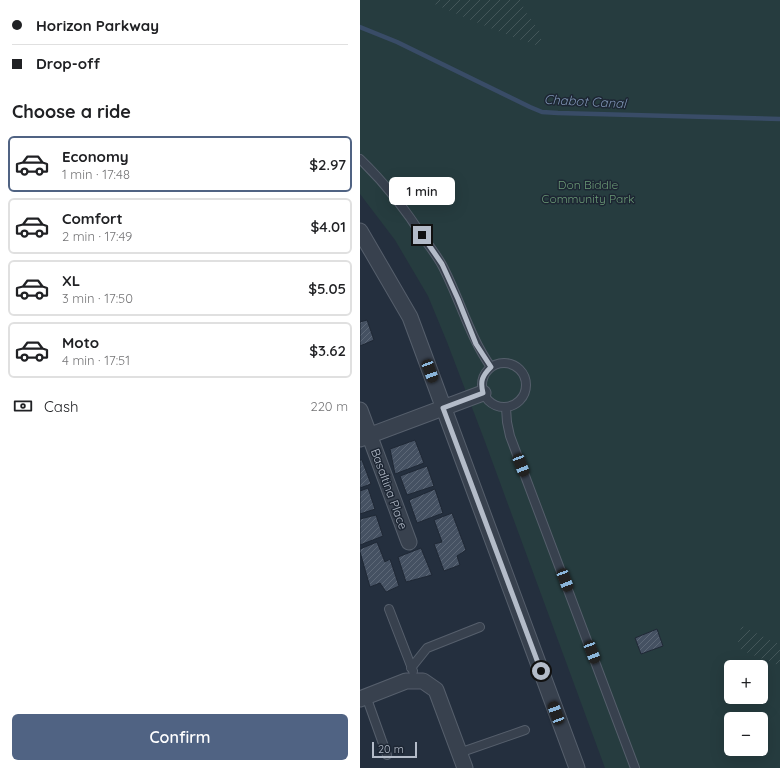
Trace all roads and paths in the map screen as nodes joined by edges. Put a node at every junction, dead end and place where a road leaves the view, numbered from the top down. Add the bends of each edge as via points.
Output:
1 (360, 159) edge
2 (360, 231) edge
3 (491, 367) junction
4 (483, 393) junction
5 (443, 408) junction
6 (506, 408) junction
7 (360, 410) edge
8 (365, 437) edge
9 (409, 542) dead end
10 (389, 609) dead end
11 (480, 627) dead end
12 (414, 675) junction
13 (363, 698) edge
14 (525, 730) dead end
15 (459, 753) junction
16 (388, 755) dead end
17 (465, 768) edge
18 (577, 768) edge
19 (635, 768) edge

1 - 3 lane via 398,200 442,264 476,344
2 - 5 street via 410,317
3 - 4 lane via 482,379
3 - 6 lane via 504,363 511,365 521,372 524,378 526,384 523,396 518,402
4 - 5 street
4 - 6 lane via 492,404
5 - 8 street
5 - 18 street
6 - 19 lane via 510,436
7 - 8 street, Basaltina Place
8 - 9 street, Basaltina Place
10 - 12 lane
11 - 12 lane via 427,648
12 - 13 street via 406,681
12 - 15 street via 436,690
13 - 16 lane
14 - 15 lane
15 - 17 street

